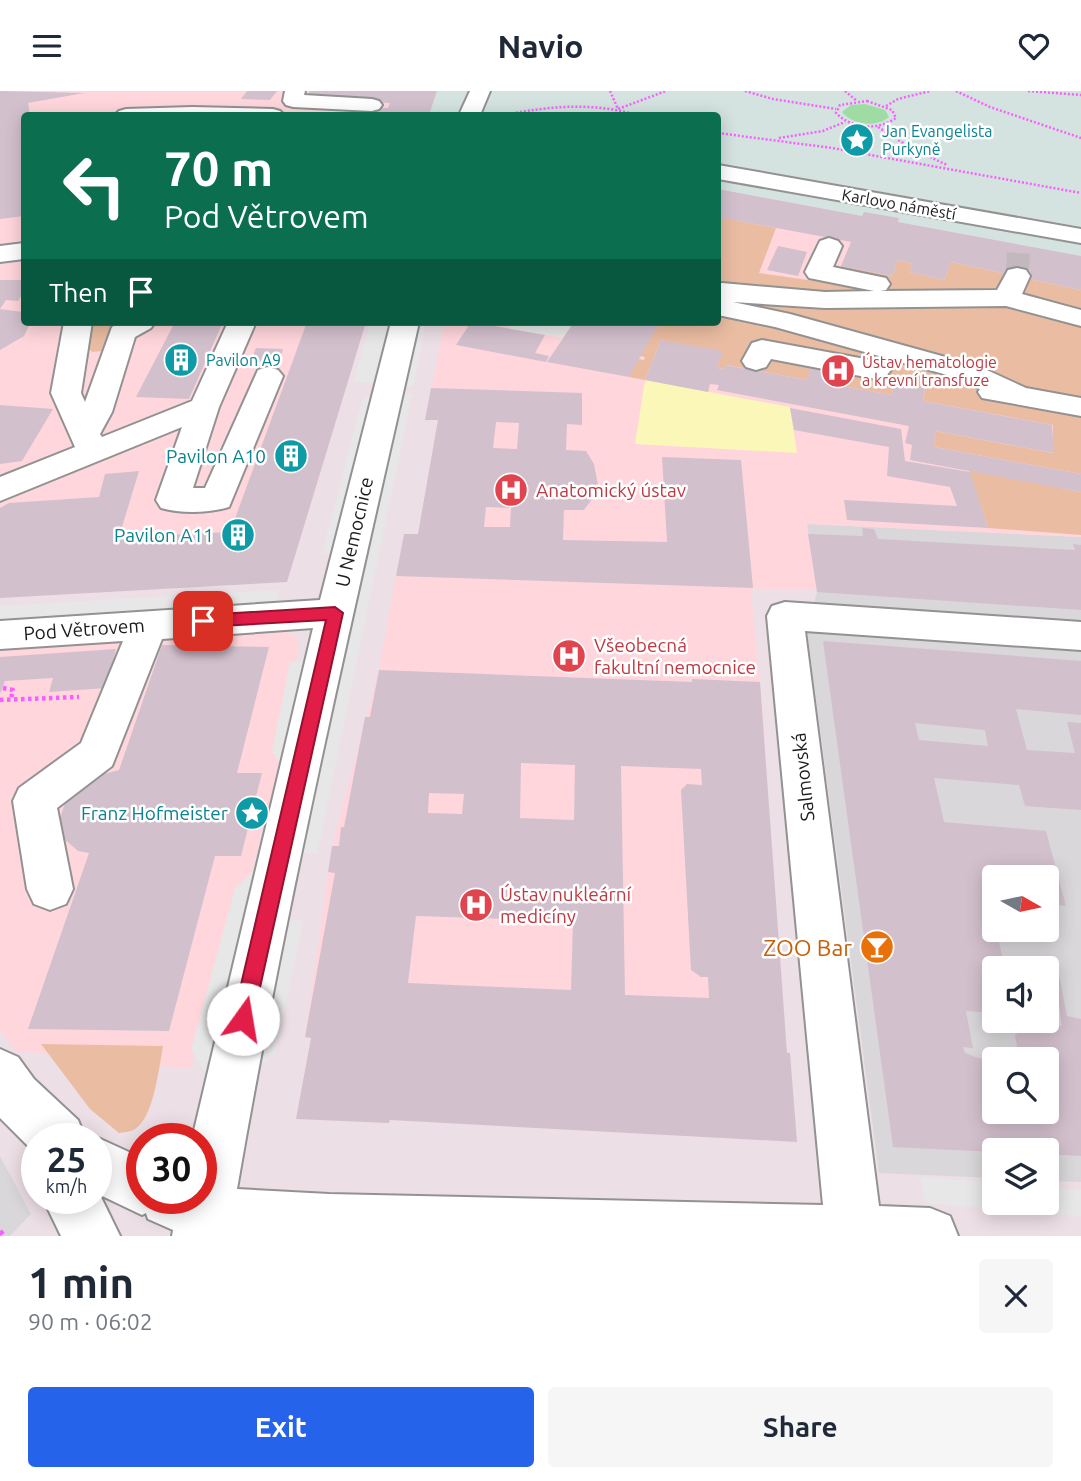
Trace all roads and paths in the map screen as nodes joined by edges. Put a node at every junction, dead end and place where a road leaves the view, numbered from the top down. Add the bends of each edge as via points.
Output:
1 (220, 91) edge
2 (295, 91) edge
3 (480, 91) edge
4 (610, 91) edge
5 (666, 91) edge
6 (745, 91) edge
7 (845, 91) edge
8 (930, 91) edge
9 (956, 91) edge
10 (1028, 91) edge
11 (1081, 95) edge
12 (856, 101) junction
13 (885, 106) junction
14 (355, 108) edge
15 (618, 109) junction
16 (836, 109) junction
17 (206, 112) edge
18 (471, 112) edge
19 (521, 112) edge
20 (628, 112) edge
21 (846, 122) junction
22 (877, 127) junction
23 (721, 133) edge
24 (1081, 138) edge
25 (772, 139) junction
26 (954, 168) junction
27 (721, 173) edge
28 (1081, 193) edge
29 (1081, 236) edge
30 (829, 246) dead end
31 (21, 251) edge
32 (0, 254) edge
33 (721, 296) edge
34 (915, 299) junction
35 (721, 307) edge
36 (1081, 318) edge
37 (134, 326) edge
38 (240, 326) edge
39 (404, 326) edge
40 (76, 334) edge
41 (756, 361) dead end
42 (268, 376) dead end
43 (1018, 396) junction
44 (204, 407) junction
45 (1081, 407) edge
46 (89, 442) junction
47 (0, 490) edge
48 (335, 613) junction
49 (149, 624) junction
50 (0, 635) edge
51 (1081, 636) edge
52 (2, 688) dead end
53 (122, 694) junction
54 (11, 699) junction
55 (0, 700) edge
56 (50, 889) dead end
57 (18, 1104) edge
58 (40, 1123) edge
59 (80, 1214) edge
60 (190, 1216) edge
61 (0, 1231) edge
62 (844, 1234) edge
63 (4, 1236) edge
64 (92, 1236) edge
65 (930, 1236) edge

1 - 17 street
2 - 14 street via 293,101
3 - 18 street
4 - 15 path
5 - 15 path
6 - 16 path
7 - 12 path
8 - 13 path
9 - 24 path
10 - 11 path
12 - 13 path
12 - 16 path
13 - 22 path via 896,118
15 - 19 path via 562,105
15 - 20 path
16 - 21 path
21 - 22 path
21 - 25 path via 823,131
22 - 26 path
23 - 25 path
25 - 26 path
26 - 28 path
27 - 29 street, Karlovo náměstí via 1021,235
30 - 34 street via 818,272 876,284
31 - 32 street
33 - 34 street via 722,291 825,300
34 - 36 street via 1012,287
35 - 43 street via 968,372
37 - 46 street via 122,333
38 - 44 street
39 - 48 street, U Nemocnice
40 - 46 street via 66,393
41 - 43 street via 762,349
42 - 44 street via 217,499 173,500
43 - 45 street
44 - 46 street
46 - 47 street
48 - 49 street, Pod Větrovem
48 - 60 street, U Nemocnice via 224,1104
49 - 50 street, Pod Větrovem
49 - 53 street
51 - 62 street, Salmovská via 785,616
52 - 54 path via 13,690
53 - 54 path
53 - 56 street via 97,754 34,801
54 - 55 path
57 - 58 street
59 - 64 street
60 - 62 street
61 - 63 path
62 - 65 street

